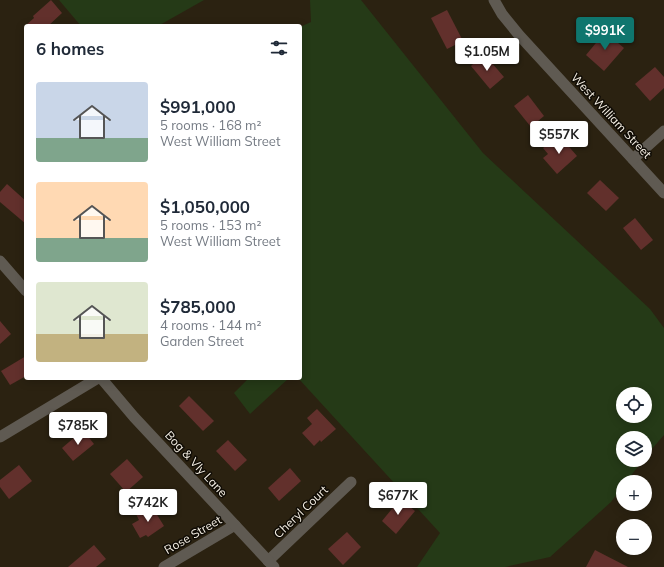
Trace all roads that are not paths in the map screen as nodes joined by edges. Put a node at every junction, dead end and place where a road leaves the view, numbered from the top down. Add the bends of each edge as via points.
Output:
1 (494, 0) edge
2 (664, 131) edge
3 (633, 159) junction
4 (664, 193) edge
5 (0, 261) edge
6 (24, 289) edge
7 (97, 380) edge
8 (102, 380) edge
9 (0, 437) edge
10 (351, 482) dead end
11 (235, 526) junction
12 (271, 564) edge
13 (164, 567) edge

1 - 3 street, West William Street via 519,35
2 - 3 street
3 - 4 street, West William Street
5 - 6 street
7 - 9 street
8 - 11 street, Bog & Vly Lane
10 - 12 street, Cheryl Court
11 - 12 street, Bog & Vly Lane
11 - 13 street, Rose Street

